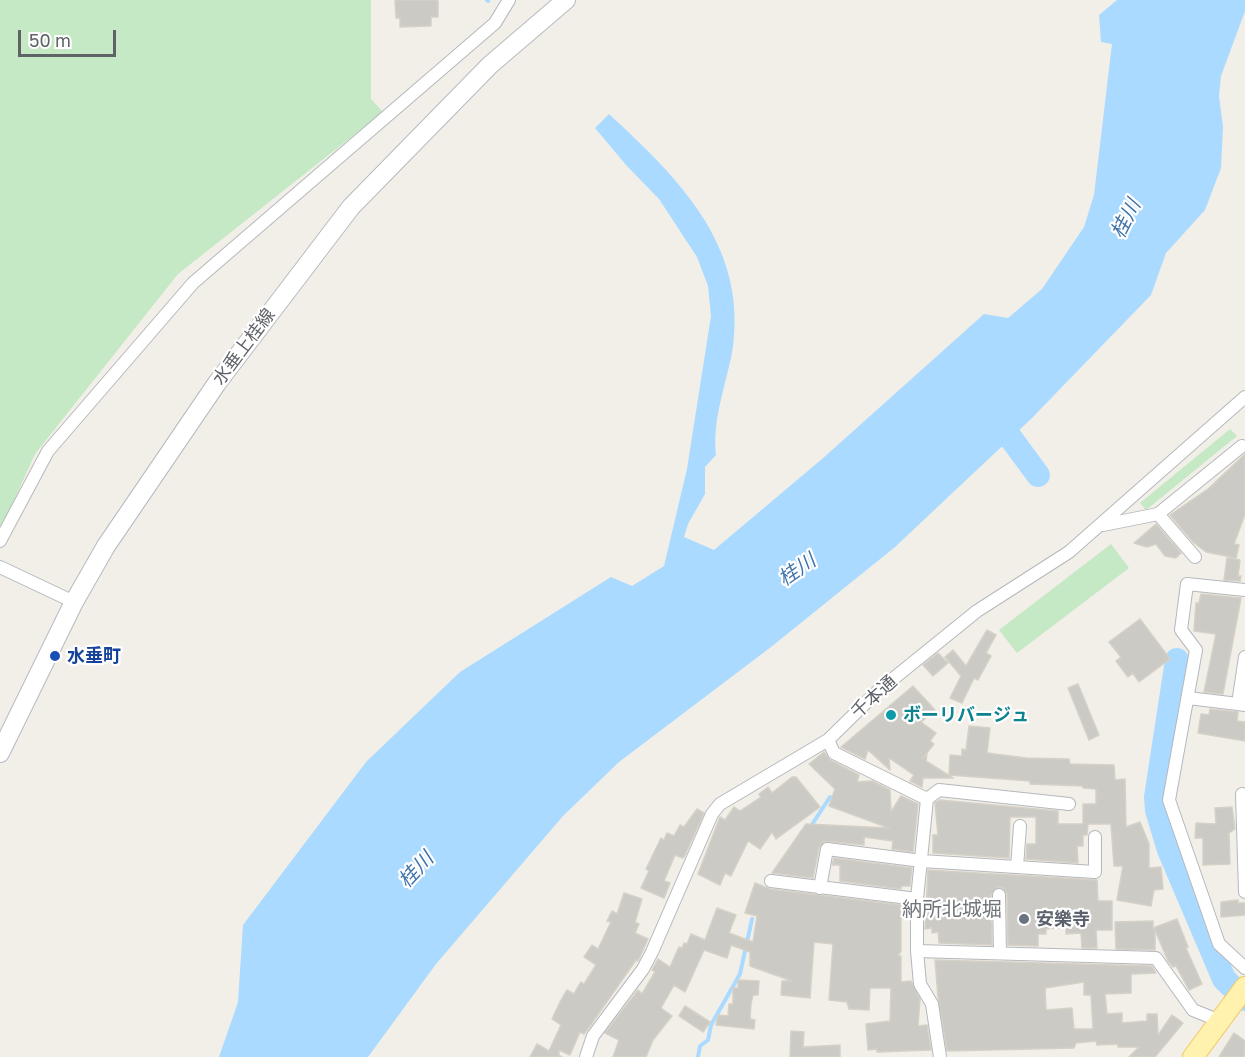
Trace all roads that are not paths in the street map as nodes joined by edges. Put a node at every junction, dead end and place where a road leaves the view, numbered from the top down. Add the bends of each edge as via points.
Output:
1 (508, 0) edge
2 (566, 0) edge
3 (1245, 397) edge
4 (1242, 446) dead end
5 (1158, 514) junction
6 (1101, 525) junction
7 (0, 541) edge
8 (1195, 557) dead end
9 (0, 567) edge
10 (1245, 590) edge
11 (74, 602) junction
12 (1245, 657) edge
13 (1188, 698) junction
14 (1241, 704) edge
15 (828, 740) junction
16 (0, 753) edge
17 (1245, 795) edge
18 (927, 799) junction
19 (1069, 804) dead end
20 (1020, 826) dead end
21 (1095, 837) dead end
22 (1244, 842) edge
23 (922, 861) junction
24 (1017, 867) junction
25 (771, 881) dead end
26 (820, 888) junction
27 (1245, 892) edge
28 (999, 895) dead end
29 (917, 899) junction
30 (917, 951) junction
31 (1000, 953) junction
32 (1245, 968) edge
33 (1245, 987) edge
34 (1225, 1015) junction
35 (586, 1057) edge
36 (940, 1057) edge
37 (1192, 1057) edge

1 - 7 street via 495,23 193,283 48,451
2 - 11 main road, 水垂上桂線 via 490,65 351,207 165,456
3 - 6 street, 千本通
4 - 5 street
5 - 6 street
5 - 8 street
6 - 15 street, 千本通 via 1069,552 977,611 878,692
9 - 11 street
10 - 13 street via 1187,584 1181,630 1196,650
11 - 16 main road, 水垂上桂線
12 - 14 street
13 - 14 street
13 - 32 street via 1169,800 1220,944
15 - 18 street via 834,753
15 - 35 street, 千本通 via 720,804 712,814 643,969 593,1036
17 - 22 street via 1242,794
18 - 19 street via 939,790
18 - 23 street
20 - 24 street
21 - 24 street via 1095,872
22 - 27 street
23 - 24 street
23 - 26 street via 827,849
23 - 29 street
25 - 26 street
26 - 29 street
28 - 31 street
29 - 30 street
30 - 31 street
30 - 36 street via 920,984 932,1004
31 - 34 street via 1156,958 1193,1010
33 - 34 main road
34 - 37 main road

